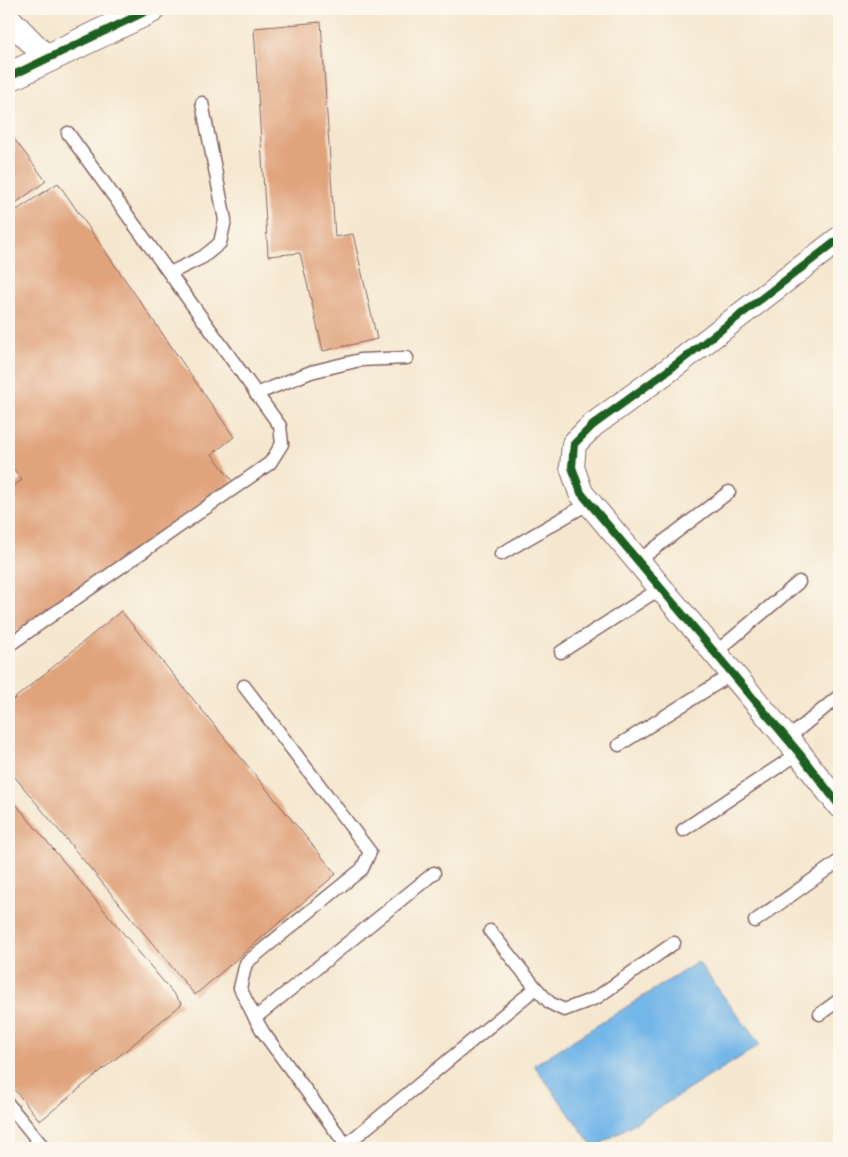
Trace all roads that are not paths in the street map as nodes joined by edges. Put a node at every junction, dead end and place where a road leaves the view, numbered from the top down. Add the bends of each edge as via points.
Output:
1 (151, 9) edge
2 (9, 19) edge
3 (47, 58) junction
4 (9, 77) edge
5 (202, 103) dead end
6 (68, 133) dead end
7 (839, 239) edge
8 (170, 273) junction
9 (407, 358) dead end
10 (256, 394) junction
11 (729, 492) dead end
12 (589, 503) junction
13 (501, 554) dead end
14 (638, 561) junction
15 (800, 582) dead end
16 (661, 588) junction
17 (9, 645) edge
18 (561, 652) dead end
19 (715, 653) junction
20 (732, 674) junction
21 (244, 686) dead end
22 (839, 696) edge
23 (619, 745) dead end
24 (793, 746) junction
25 (839, 805) edge
26 (683, 830) dead end
27 (839, 862) edge
28 (434, 873) dead end
29 (755, 921) dead end
30 (490, 931) dead end
31 (674, 943) dead end
32 (536, 988) junction
33 (839, 1000) edge
34 (820, 1014) dead end
35 (255, 1018) junction
36 (9, 1106) edge
37 (344, 1147) edge
38 (44, 1148) edge

1 - 3 street
2 - 3 street
3 - 4 street
5 - 8 lane via 225,220 220,243 203,257
6 - 8 lane
7 - 12 street via 593,425 574,444 572,468 581,493
8 - 10 lane
9 - 10 lane via 360,360 311,372
10 - 17 lane via 280,426 282,444 270,464
11 - 14 lane
12 - 13 lane
12 - 14 street
14 - 16 street
15 - 19 lane
16 - 18 lane
16 - 19 street
19 - 20 street
20 - 23 lane
20 - 24 street
21 - 35 lane via 370,852 362,869 246,963 240,988
22 - 24 lane
24 - 25 street
24 - 26 lane
27 - 29 lane
28 - 35 lane
30 - 32 lane
31 - 32 lane via 596,998 564,1010 550,1003
32 - 37 lane
33 - 34 lane
35 - 37 lane
36 - 38 lane

